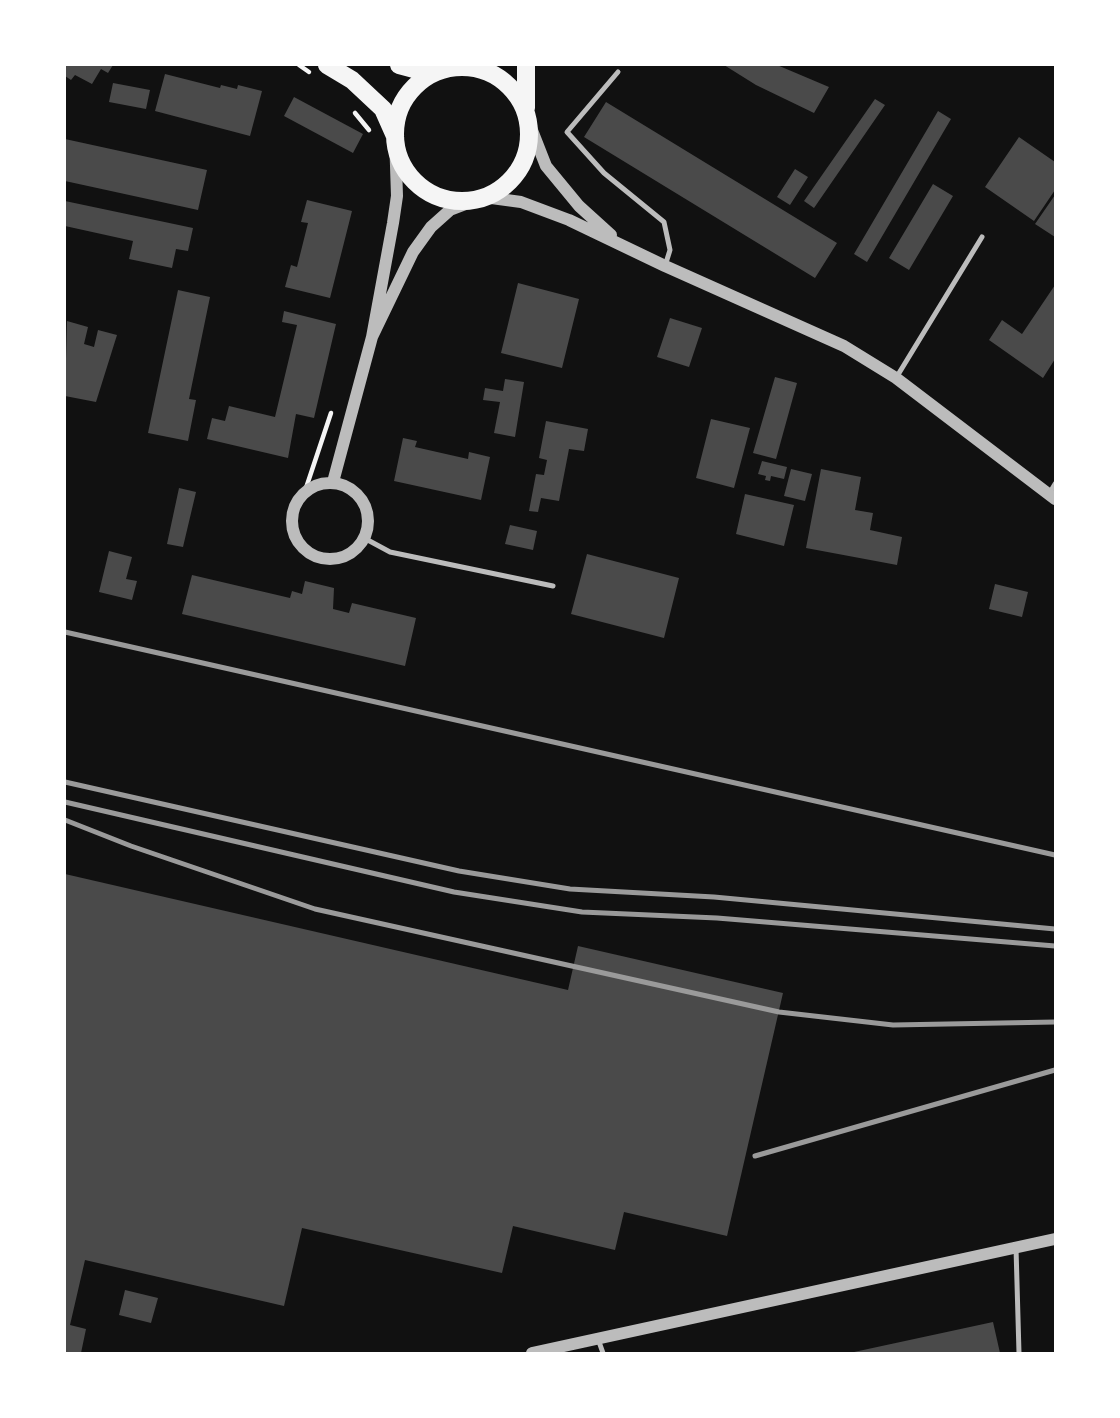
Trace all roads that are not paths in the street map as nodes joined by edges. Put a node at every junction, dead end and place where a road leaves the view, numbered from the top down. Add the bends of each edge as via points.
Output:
1 (399, 65) edge
2 (526, 65) edge
3 (449, 67) edge
4 (324, 72) edge
5 (618, 72) dead end
6 (526, 115) junction
7 (395, 136) junction
8 (484, 197) junction
9 (982, 237) dead end
10 (625, 247) junction
11 (665, 267) junction
12 (373, 337) junction
13 (896, 378) junction
14 (333, 482) junction
15 (1053, 492) edge
16 (364, 538) junction
17 (553, 586) dead end
18 (1055, 1239) edge
19 (1016, 1247) junction
20 (598, 1339) junction
21 (532, 1353) edge
22 (603, 1353) edge
23 (1019, 1353) edge

1 - 3 main road
2 - 6 main road
3 - 6 main road via 495,75 514,93
3 - 7 main road via 423,79 407,95
4 - 7 main road via 352,80 383,109
5 - 11 lane via 567,132 604,173 664,222 670,250
6 - 8 main road via 529,135 519,168
6 - 10 street via 546,166 579,206
7 - 8 main road via 406,172 426,191 461,201
7 - 12 street via 397,196
8 - 10 street via 521,202
8 - 12 street via 450,210 431,227 413,252
9 - 13 lane
10 - 11 street
11 - 13 street via 844,346
12 - 14 street
13 - 15 street
14 - 16 street via 354,490 363,500 368,514
14 - 16 street via 304,491 292,512 294,536 310,554 332,559 346,556
16 - 17 lane via 390,552
18 - 19 street
19 - 20 street
19 - 23 lane
20 - 21 street
20 - 22 lane

